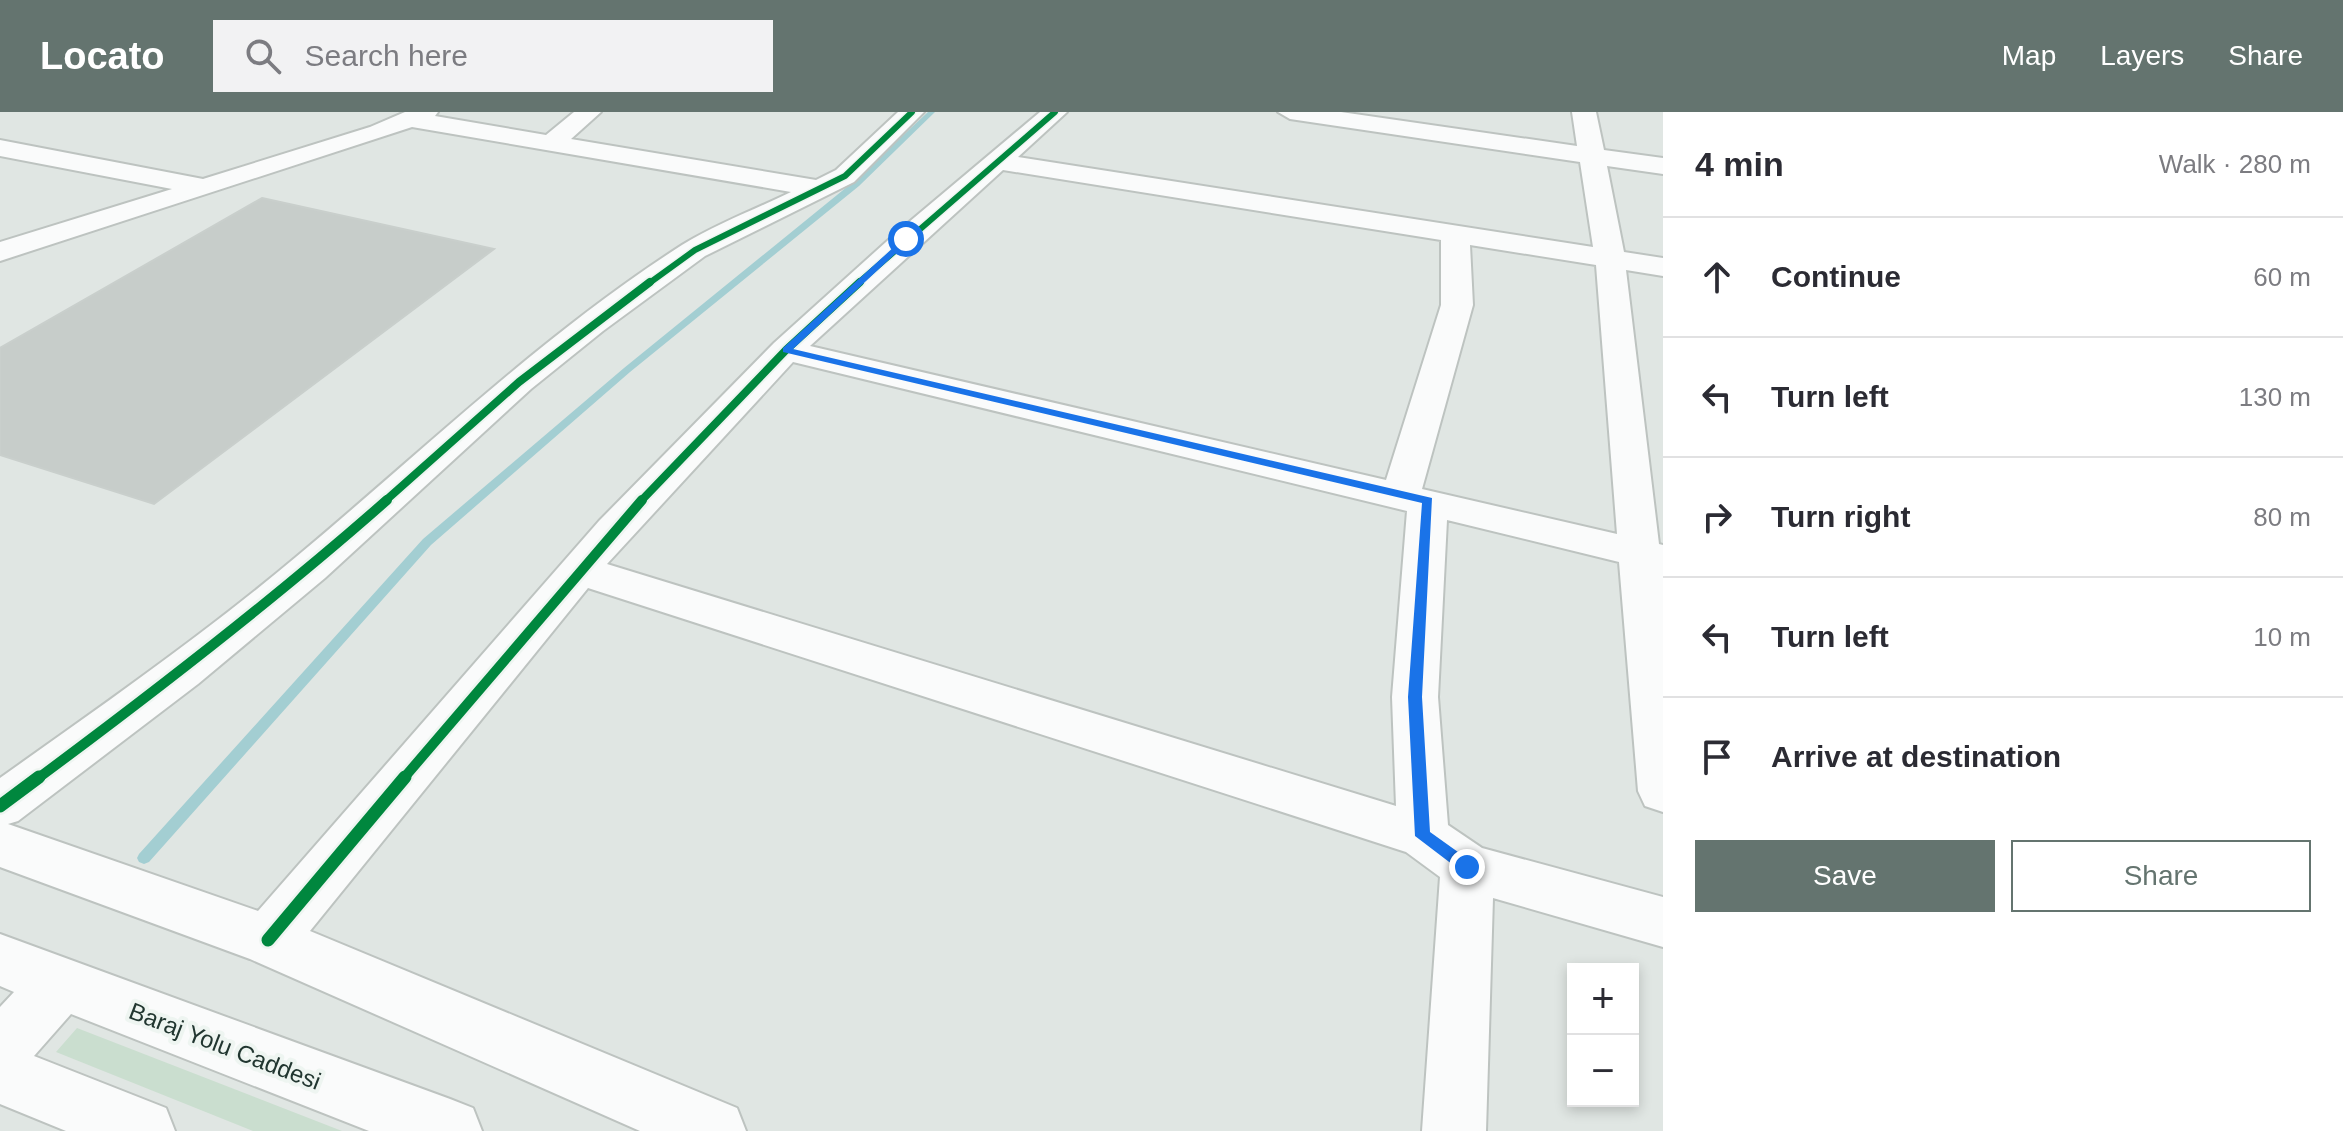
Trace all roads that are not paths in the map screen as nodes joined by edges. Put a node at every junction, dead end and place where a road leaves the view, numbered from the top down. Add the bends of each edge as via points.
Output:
1 (589, 112) edge
2 (1055, 112) edge
3 (1290, 112) edge
4 (1584, 112) edge
5 (905, 113) edge
6 (420, 116) edge
7 (552, 142) junction
8 (0, 148) edge
9 (1592, 156) junction
10 (997, 161) junction
11 (1663, 166) edge
12 (198, 186) junction
13 (822, 189) junction
14 (1455, 234) junction
15 (0, 252) edge
16 (1610, 259) junction
17 (1663, 267) edge
18 (786, 350) junction
19 (1414, 498) junction
20 (1652, 556) edge
21 (579, 570) junction
22 (1663, 791) edge
23 (0, 806) edge
24 (0, 844) edge
25 (1445, 851) junction
26 (1663, 922) edge
27 (268, 940) junction
28 (0, 960) edge
29 (61, 984) junction
30 (0, 1050) edge
31 (0, 1073) edge
32 (143, 1131) edge
33 (450, 1131) edge
34 (714, 1131) edge
35 (1454, 1131) edge

1 - 7 street
2 - 10 street
3 - 9 street
4 - 9 street
5 - 13 street via 858,167
6 - 7 street
6 - 12 street
7 - 13 street
8 - 12 street
9 - 11 street
9 - 16 street
10 - 14 street
10 - 18 street
12 - 15 street
13 - 23 street via 695,250 592,324 310,568 66,761
14 - 16 street
14 - 19 street via 1457,305
16 - 17 street
16 - 20 street
18 - 19 street
18 - 21 street
19 - 20 street
19 - 25 street via 1415,697
20 - 22 street
21 - 25 street
21 - 27 street
24 - 27 street
25 - 26 street
25 - 35 street
27 - 34 street
28 - 29 street, Baraj Yolu Caddesi
29 - 30 street
29 - 33 street, Baraj Yolu Caddesi
31 - 32 street

